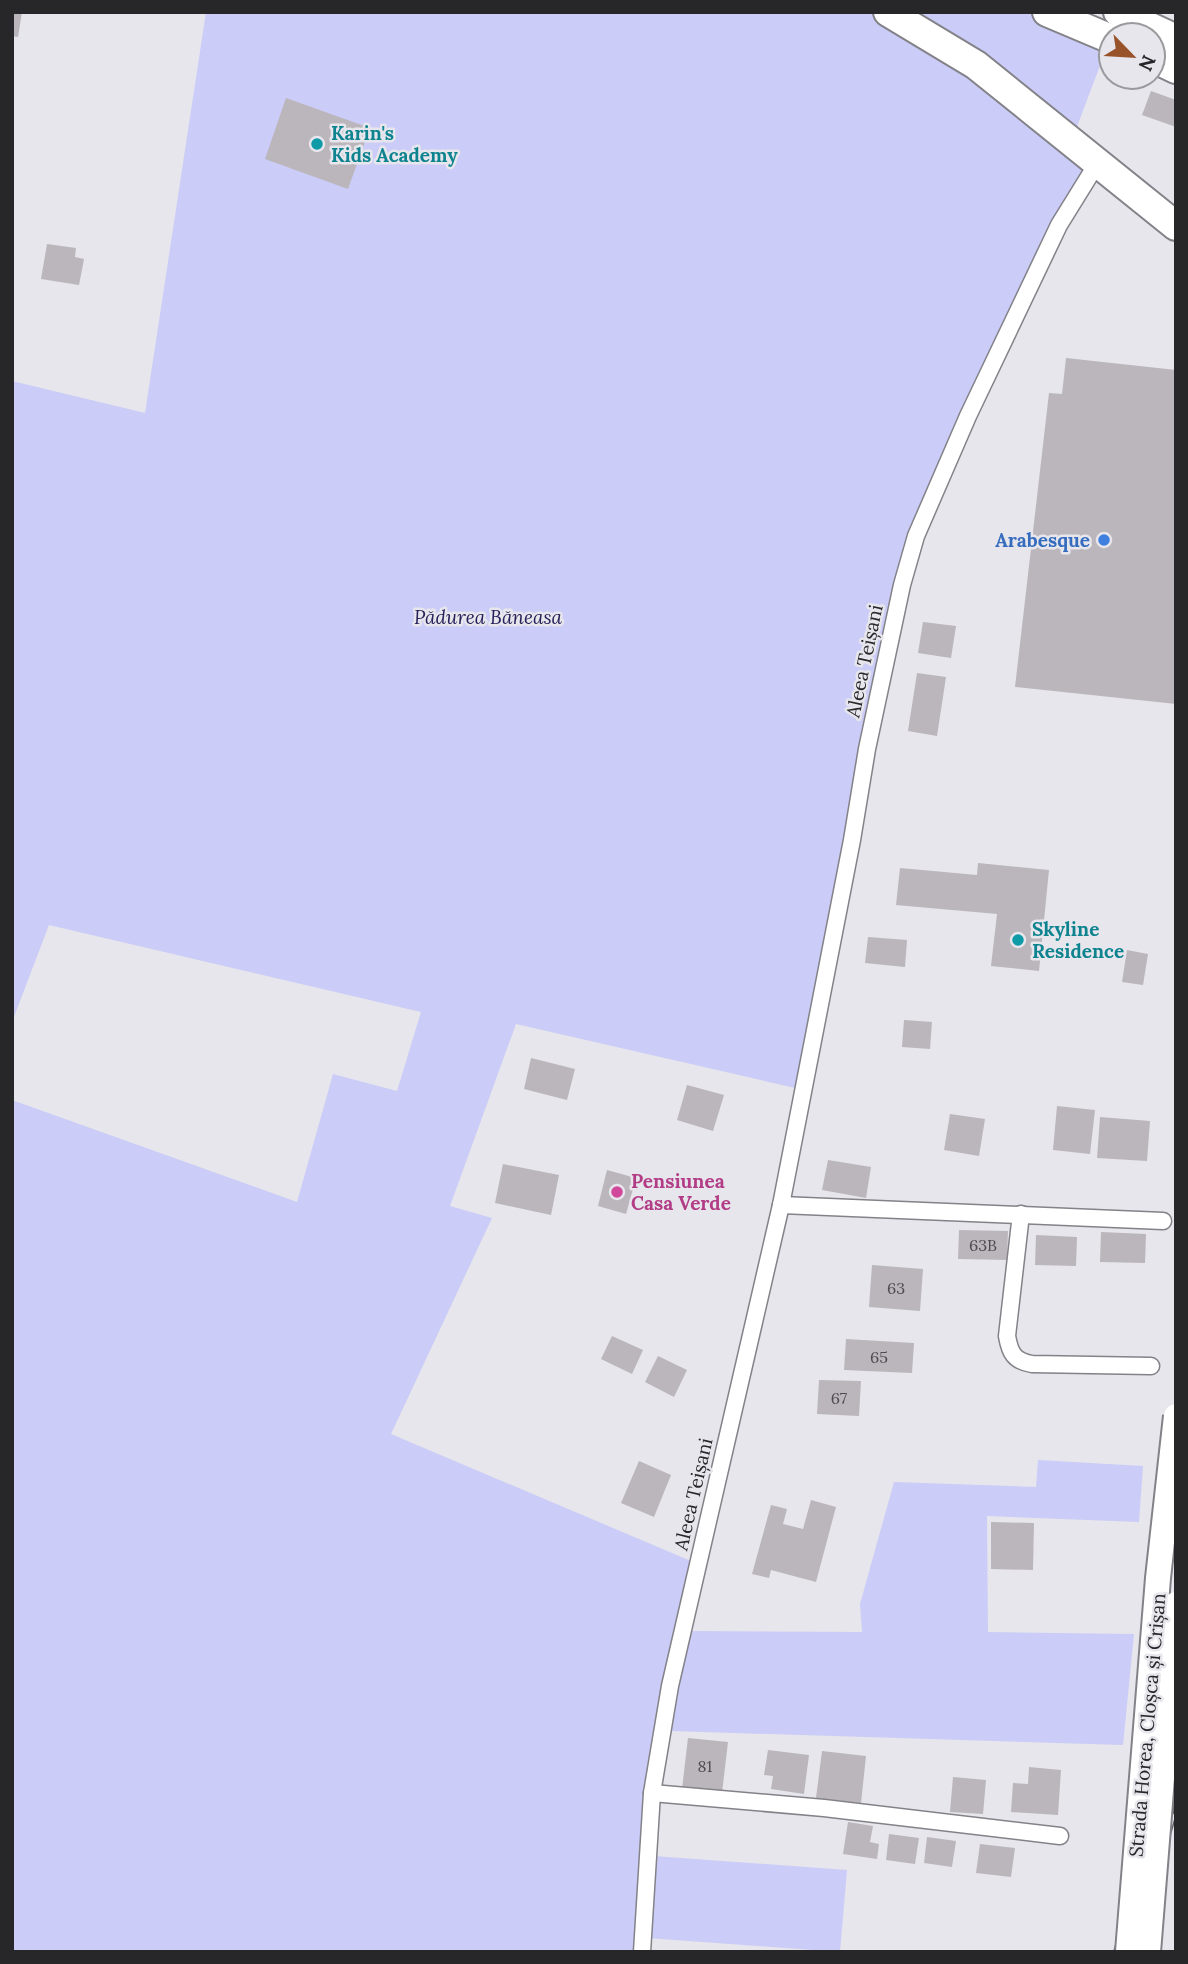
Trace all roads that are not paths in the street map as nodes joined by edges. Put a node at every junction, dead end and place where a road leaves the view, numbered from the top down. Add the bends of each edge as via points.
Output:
1 (888, 12) edge
2 (1047, 12) edge
3 (1118, 12) edge
4 (1097, 33) edge
5 (1176, 39) edge
6 (1098, 162) junction
7 (1134, 190) junction
8 (1176, 203) edge
9 (1176, 226) edge
10 (781, 1205) junction
11 (1021, 1214) junction
12 (1163, 1221) dead end
13 (1151, 1366) dead end
14 (1176, 1416) edge
15 (1176, 1604) edge
16 (652, 1793) junction
17 (1060, 1836) dead end
18 (642, 1952) edge
19 (1128, 1952) edge
20 (1148, 1952) edge

1 - 6 highway via 976,65
2 - 4 highway
3 - 5 highway
6 - 7 highway
6 - 10 street, Aleea Teișani via 1059,225 916,536 867,749
7 - 8 highway
7 - 9 highway
10 - 11 street
10 - 16 street, Aleea Teișani via 670,1686
11 - 12 street
11 - 13 street via 1007,1336 1010,1353 1032,1364
14 - 19 main road, Strada Horea, Cloșca și Crișan, bridge
15 - 20 main road, Strada Horea, Cloșca și Crișan, bridge
16 - 17 street
16 - 18 street, Aleea Teișani

